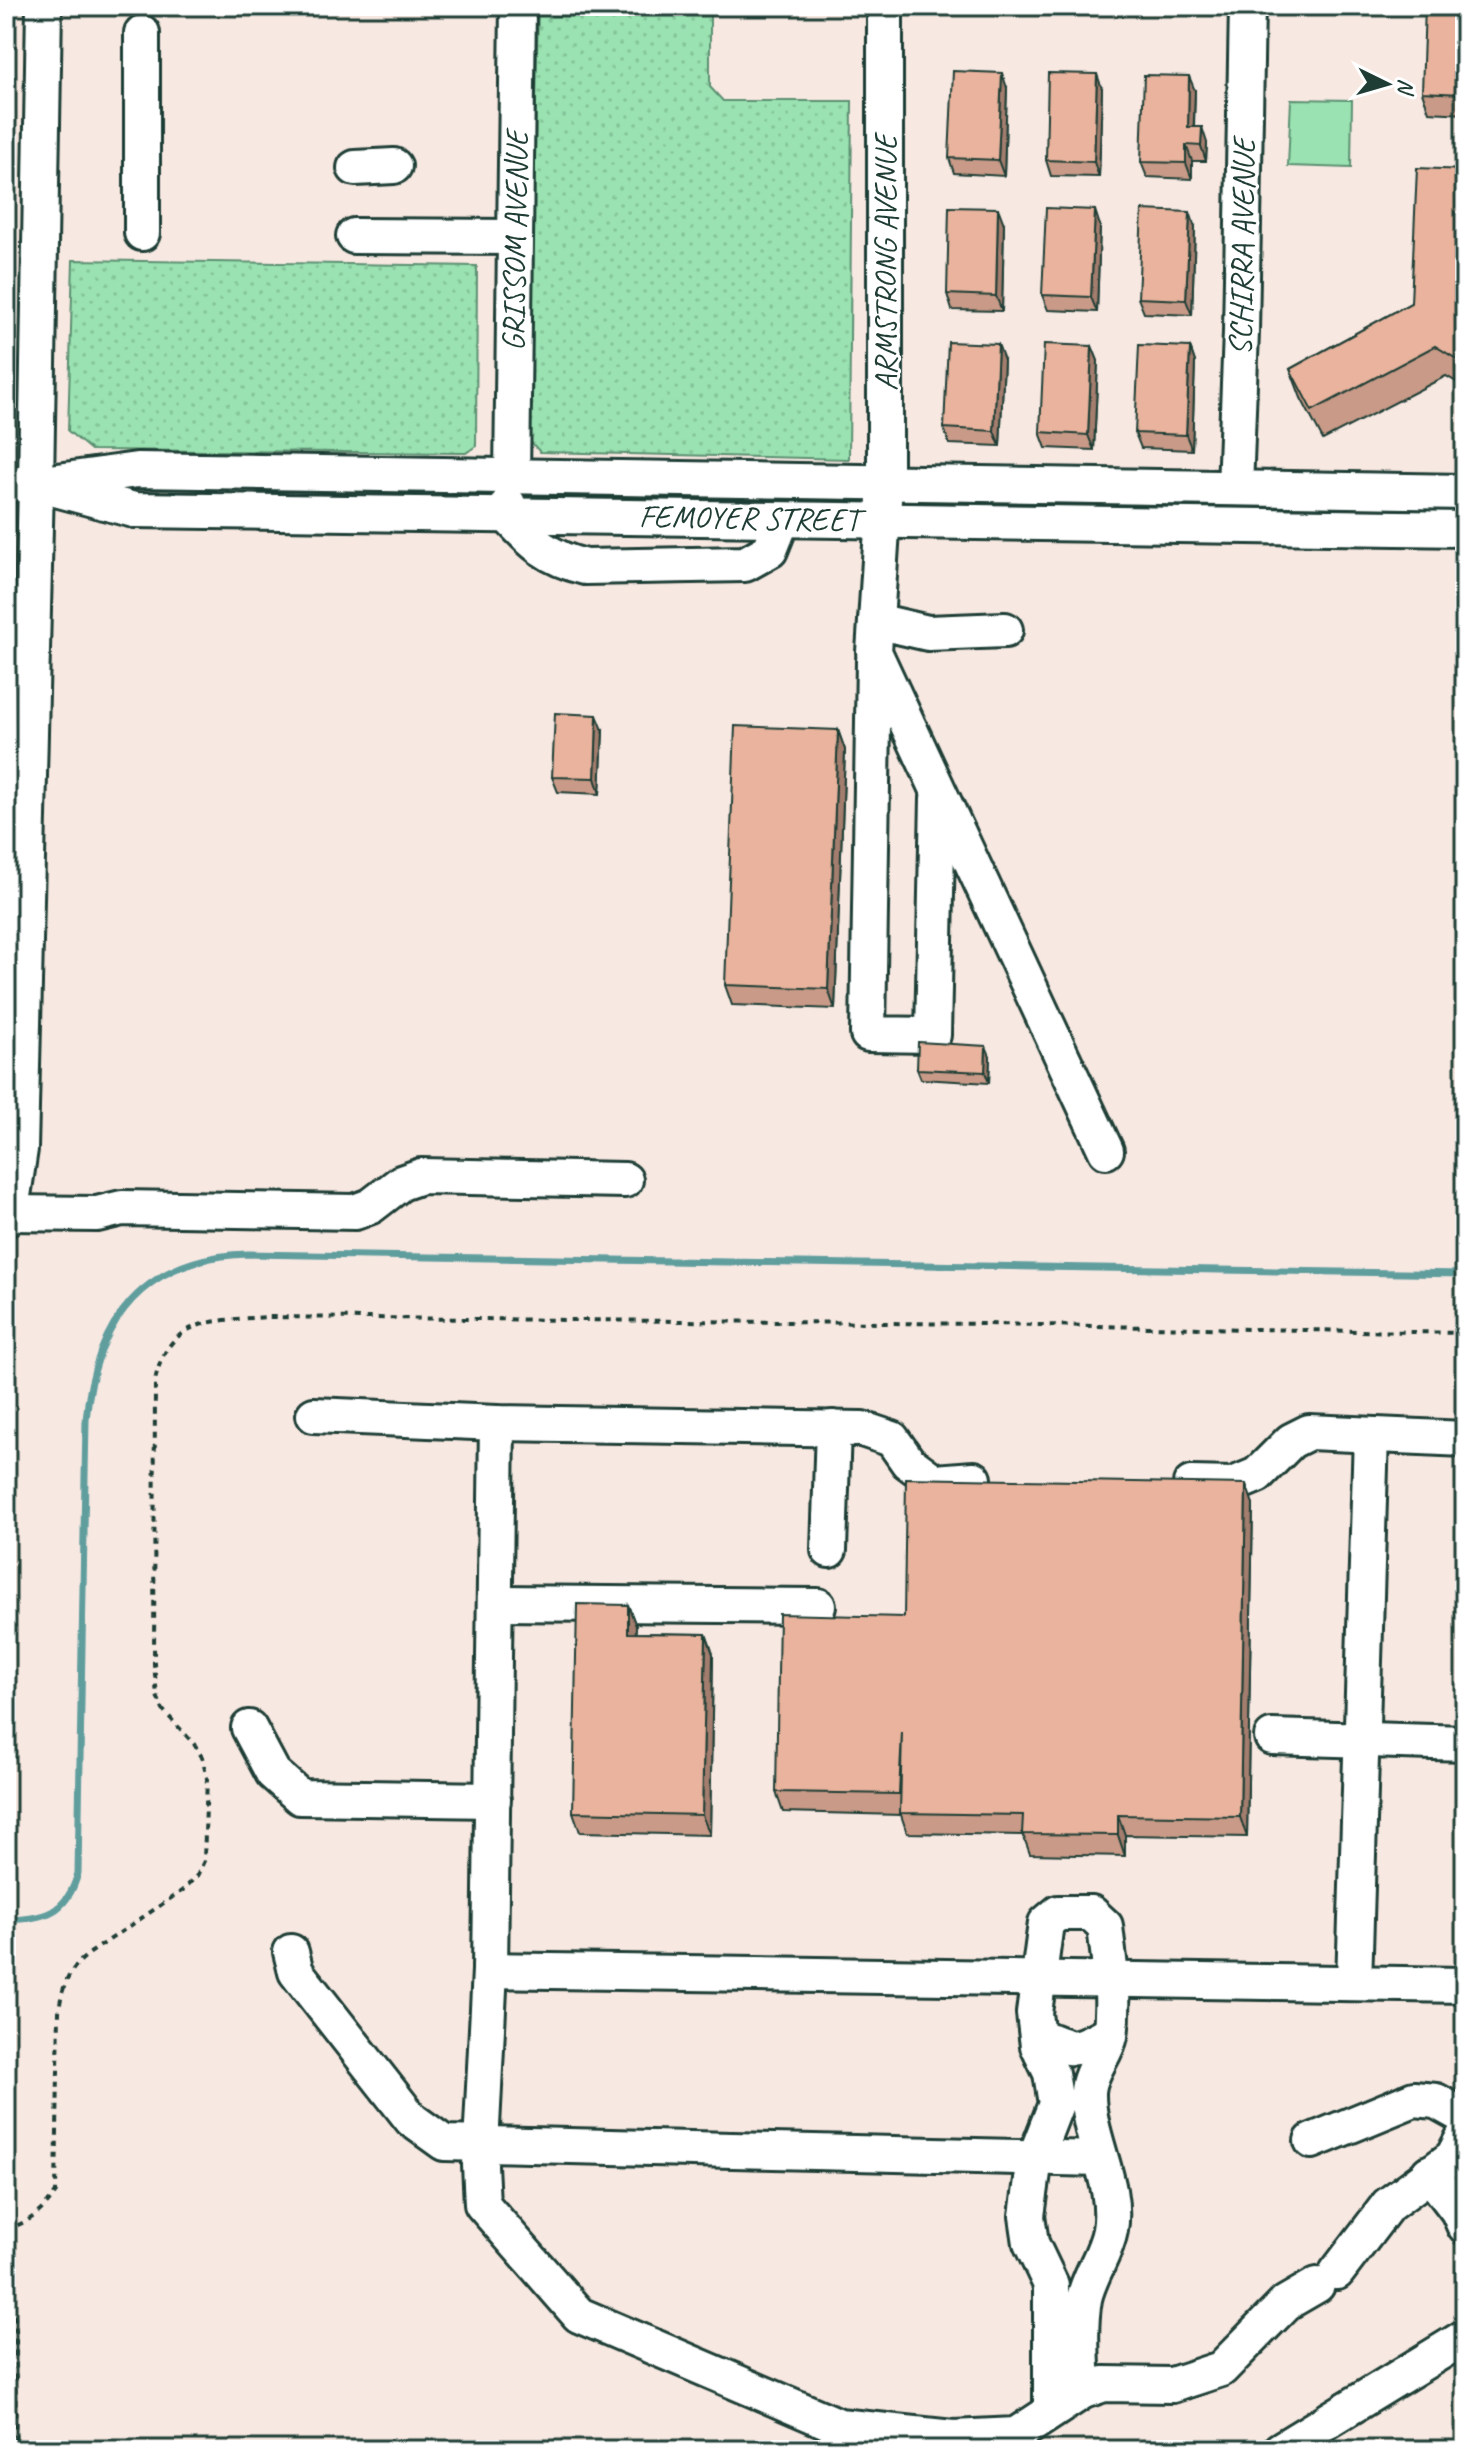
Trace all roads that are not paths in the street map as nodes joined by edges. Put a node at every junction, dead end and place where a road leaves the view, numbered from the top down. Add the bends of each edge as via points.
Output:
1 (44, 6) edge
2 (518, 6) edge
3 (885, 6) edge
4 (1247, 6) edge
5 (142, 33) dead end
6 (394, 166) dead end
7 (355, 168) dead end
8 (142, 233) dead end
9 (354, 236) dead end
10 (515, 237) junction
11 (512, 476) junction
12 (650, 478) junction
13 (21, 484) edge
14 (885, 484) junction
15 (1235, 488) junction
16 (1465, 492) edge
17 (507, 515) junction
18 (782, 520) junction
19 (883, 520) junction
20 (1465, 529) edge
21 (1005, 630) dead end
22 (875, 636) junction
23 (938, 789) junction
24 (1106, 1151) dead end
25 (625, 1180) dead end
26 (7, 1216) edge
27 (314, 1415) dead end
28 (497, 1423) junction
29 (833, 1428) junction
30 (1371, 1435) junction
31 (1465, 1439) edge
32 (1007, 1480) edge
33 (1157, 1484) edge
34 (829, 1550) dead end
35 (495, 1603) junction
36 (818, 1606) dead end
37 (249, 1728) dead end
38 (1272, 1737) dead end
39 (1360, 1739) junction
40 (1465, 1743) edge
41 (493, 1800) junction
42 (291, 1952) dead end
43 (490, 1970) junction
44 (1037, 1977) junction
45 (1112, 1979) junction
46 (1354, 1983) junction
47 (1465, 1985) edge
48 (1110, 2032) junction
49 (1037, 2035) junction
50 (1465, 2117) edge
51 (1465, 2134) edge
52 (1312, 2141) dead end
53 (481, 2144) junction
54 (1035, 2158) junction
55 (1100, 2159) junction
56 (1429, 2173) junction
57 (1465, 2227) edge
58 (1465, 2337) edge
59 (1083, 2391) junction
60 (1051, 2410) junction
61 (1280, 2450) edge

1 - 13 street
2 - 10 street, GRISSOM AVENUE
3 - 14 street, ARMSTRONG AVENUE
4 - 15 street, SCHIRRA AVENUE
5 - 8 street
6 - 7 street
9 - 10 street
10 - 11 street, GRISSOM AVENUE
11 - 12 street, FEMOYER STREET
11 - 13 street, FEMOYER STREET via 137,470
12 - 14 street, FEMOYER STREET
12 - 17 street via 589,497 516,496 508,503
13 - 17 street, FEMOYER STREET via 134,510
13 - 26 street via 20,1149
14 - 15 street, FEMOYER STREET
14 - 19 street, ARMSTRONG AVENUE
15 - 16 street, FEMOYER STREET
17 - 18 street, FEMOYER STREET
17 - 18 street via 533,544 585,567 745,564 770,550
18 - 19 street, FEMOYER STREET
19 - 20 street, FEMOYER STREET
19 - 22 street, ARMSTRONG AVENUE
21 - 22 street
22 - 23 street
22 - 23 street, ARMSTRONG AVENUE via 868,1034 933,1035
23 - 24 street
25 - 26 street via 421,1176 355,1212 122,1208 97,1214
27 - 28 street
28 - 29 street
28 - 35 street
29 - 32 street via 862,1429 892,1439 908,1462 935,1482
29 - 34 street
30 - 31 street
30 - 33 street via 1309,1432 1291,1441 1257,1475 1233,1485
30 - 39 street
35 - 36 street
35 - 41 street
37 - 41 street via 273,1773 300,1797
38 - 39 street
39 - 40 street
39 - 46 street
41 - 43 street
42 - 53 street via 296,1972 412,2120 444,2143
43 - 44 street
43 - 53 street
44 - 45 street
44 - 45 street via 1046,1923 1058,1913 1091,1913 1105,1926
44 - 49 street
45 - 46 street
45 - 48 street
46 - 47 street
48 - 49 street via 1081,2048
48 - 55 street via 1088,2089
49 - 54 street via 1056,2104
50 - 52 street via 1436,2101 1414,2099
51 - 56 street via 1453,2157
53 - 54 street
53 - 60 street via 482,2204 579,2315 839,2426 945,2438 1016,2435
54 - 55 street
54 - 60 street via 1027,2216 1031,2243 1051,2285
55 - 59 street via 1112,2205 1110,2234 1084,2299
56 - 57 street
56 - 59 street via 1388,2205 1327,2279 1286,2303 1221,2369 1172,2385 1104,2384
58 - 61 street
59 - 60 street

